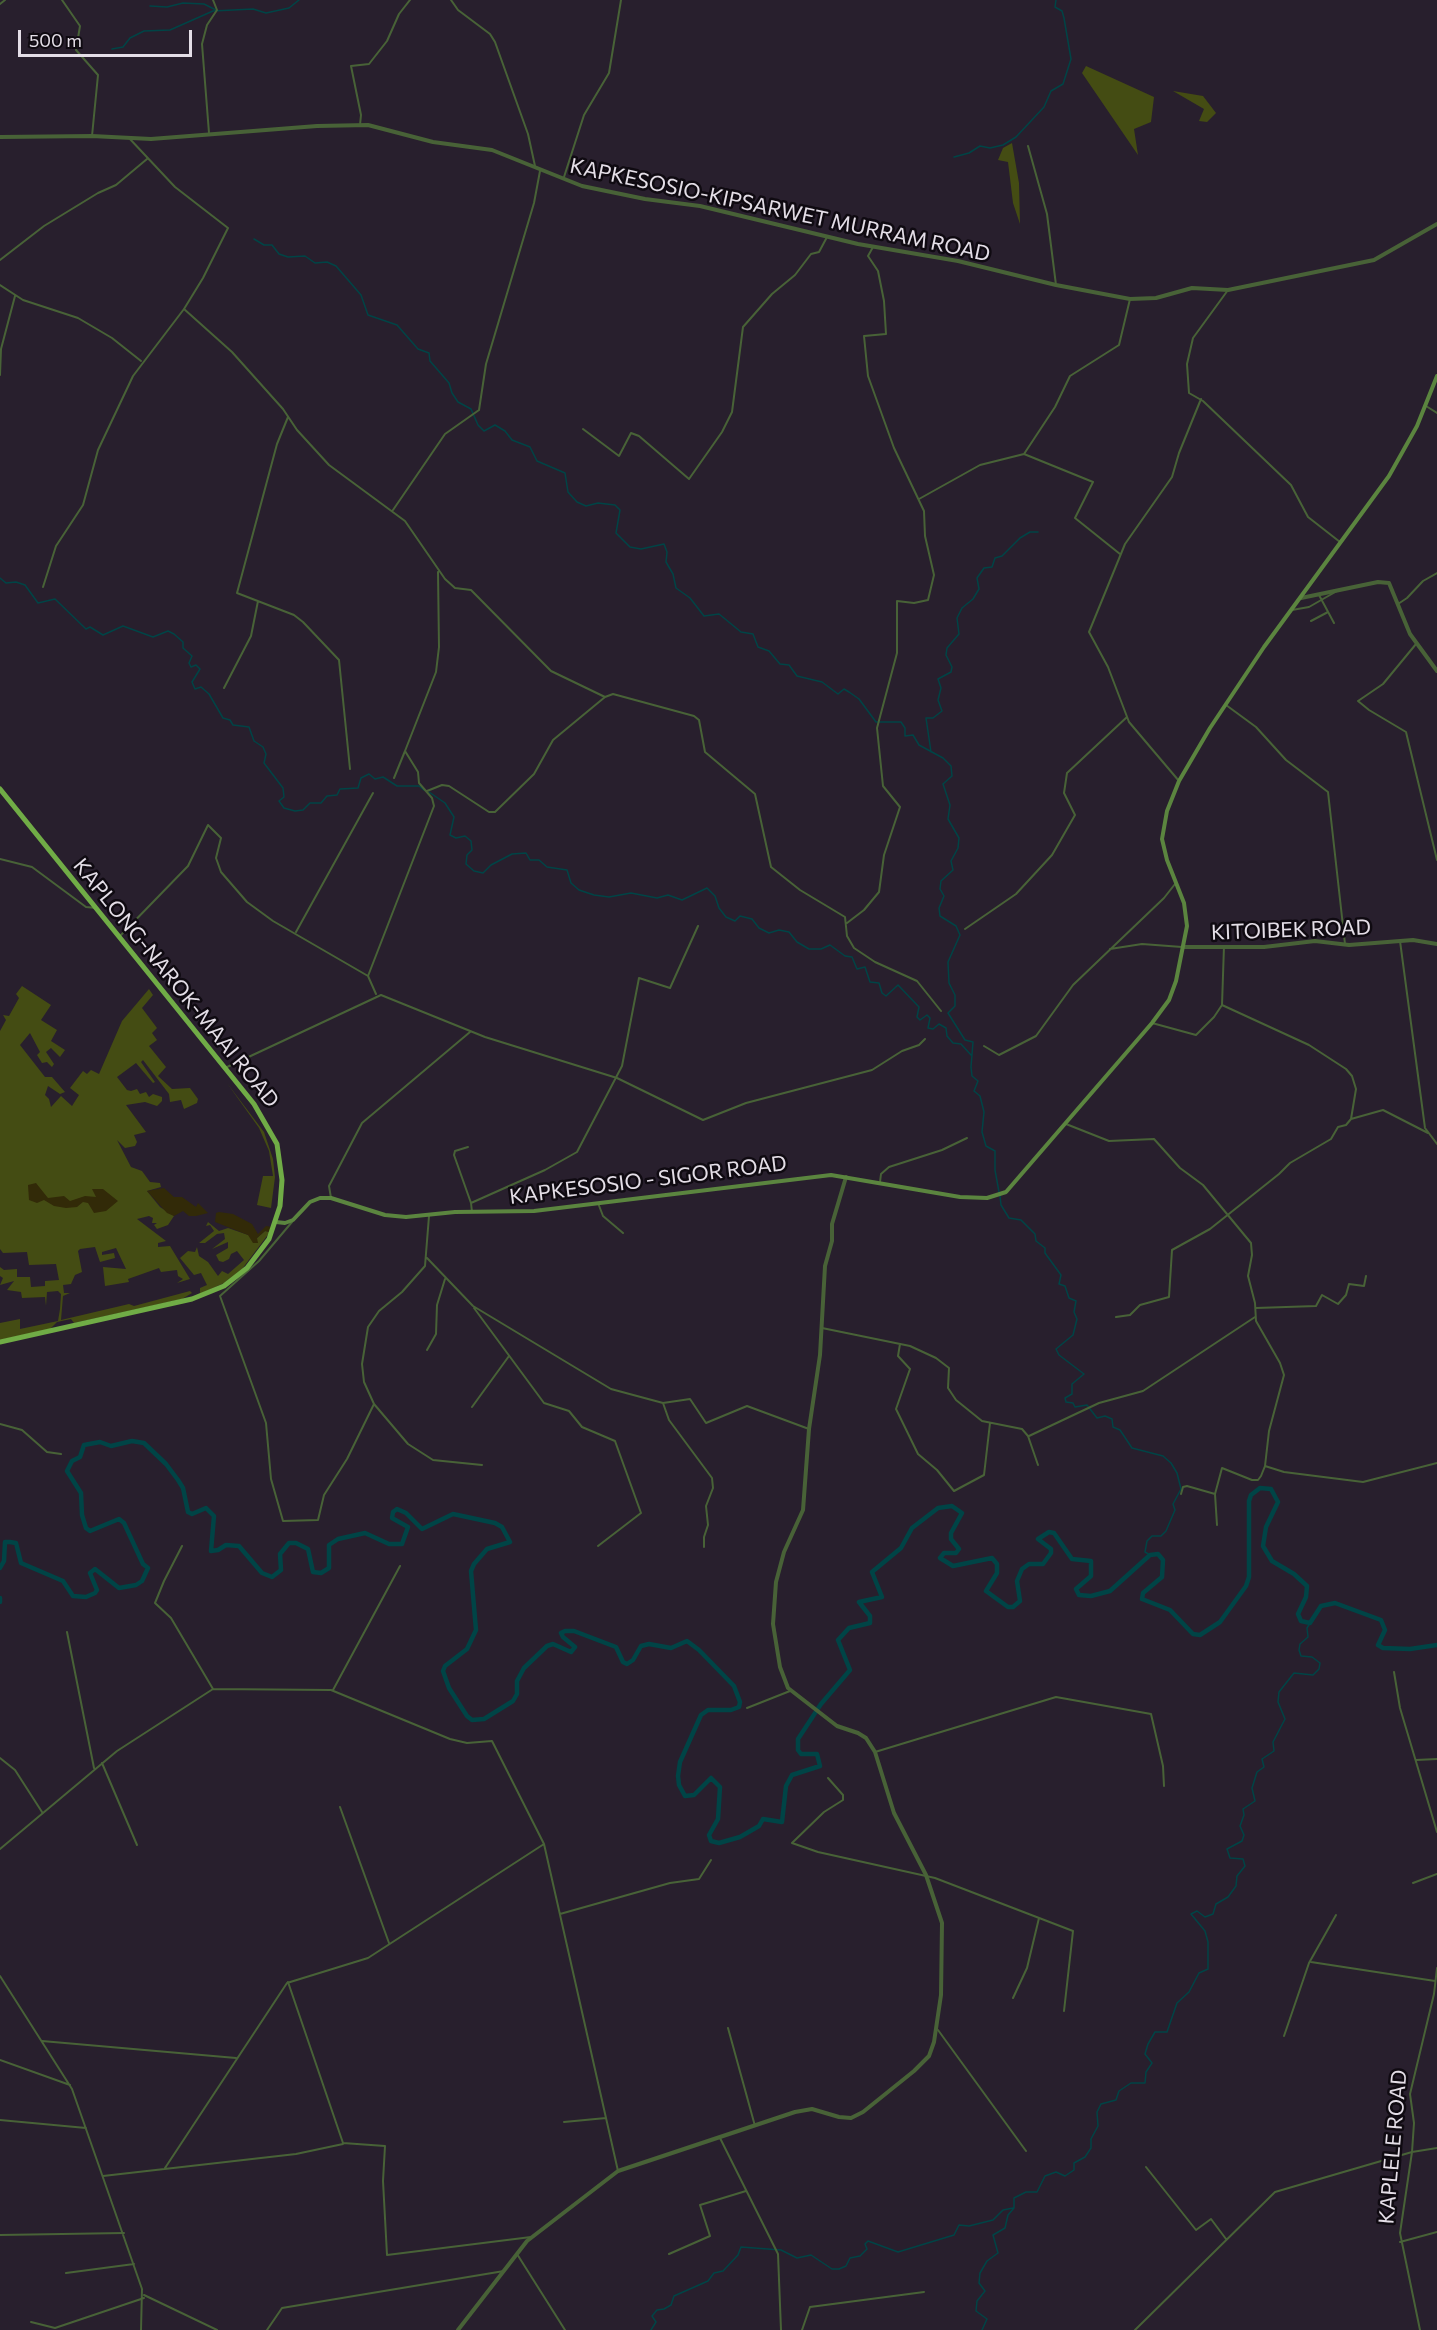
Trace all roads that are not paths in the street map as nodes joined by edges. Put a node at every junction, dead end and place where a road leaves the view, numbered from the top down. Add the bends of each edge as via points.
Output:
1 (4, 0) edge
2 (62, 0) edge
3 (213, 0) edge
4 (410, 0) edge
5 (451, 0) edge
6 (621, 0) edge
7 (0, 4) edge
8 (360, 125) junction
9 (92, 136) junction
10 (209, 136) junction
11 (0, 137) edge
12 (129, 137) junction
13 (1028, 146) dead end
14 (147, 159) junction
15 (538, 170) junction
16 (563, 180) junction
17 (1437, 224) edge
18 (827, 237) junction
19 (873, 247) junction
20 (0, 260) edge
21 (0, 285) edge
22 (1056, 285) junction
23 (1228, 290) junction
24 (15, 296) junction
25 (1130, 299) junction
26 (184, 309) junction
27 (141, 362) junction
28 (0, 375) edge
29 (1437, 376) edge
30 (1201, 399) junction
31 (1426, 406) junction
32 (1437, 413) edge
33 (288, 416) junction
34 (583, 429) dead end
35 (1024, 454) junction
36 (918, 499) junction
37 (393, 510) junction
38 (1340, 542) junction
39 (1120, 554) junction
40 (438, 572) junction
41 (1437, 573) edge
42 (43, 587) dead end
43 (1339, 589) junction
44 (1317, 593) junction
45 (1301, 598) junction
46 (1322, 600) junction
47 (258, 602) junction
48 (1398, 604) junction
49 (1292, 610) junction
50 (1328, 612) junction
51 (1311, 621) dead end
52 (1334, 622) dead end
53 (1416, 644) junction
54 (1437, 672) edge
55 (224, 688) dead end
56 (604, 697) junction
57 (1226, 705) junction
58 (1127, 717) junction
59 (405, 751) junction
60 (350, 769) dead end
61 (394, 778) dead end
62 (1179, 782) junction
63 (0, 789) edge
64 (427, 791) junction
65 (373, 793) dead end
66 (0, 859) edge
67 (1437, 860) edge
68 (1177, 882) junction
69 (96, 908) junction
70 (847, 922) junction
71 (698, 926) dead end
72 (965, 929) dead end
73 (296, 933) junction
74 (119, 937) junction
75 (1400, 941) junction
76 (1345, 944) junction
77 (1437, 944) edge
78 (1224, 946) junction
79 (1183, 947) junction
80 (1110, 949) junction
81 (368, 976) junction
82 (377, 995) junction
83 (1222, 1005) junction
84 (941, 1011) dead end
85 (1152, 1023) junction
86 (471, 1032) junction
87 (925, 1039) dead end
88 (984, 1046) dead end
89 (225, 1068) junction
90 (617, 1078) junction
91 (1351, 1119) junction
92 (1066, 1123) junction
93 (1428, 1133) junction
94 (967, 1138) dead end
95 (1437, 1144) edge
96 (468, 1147) dead end
97 (846, 1176) junction
98 (880, 1182) junction
99 (331, 1198) junction
100 (471, 1203) junction
101 (598, 1203) junction
102 (472, 1212) junction
103 (1228, 1213) junction
104 (429, 1215) junction
105 (293, 1220) junction
106 (276, 1222) junction
107 (623, 1233) dead end
108 (427, 1258) junction
109 (1366, 1276) dead end
110 (445, 1279) junction
111 (473, 1306) junction
112 (1256, 1308) junction
113 (1116, 1317) dead end
114 (1255, 1317) junction
115 (822, 1328) junction
116 (0, 1342) edge
117 (900, 1344) junction
118 (428, 1350) dead end
119 (508, 1356) junction
120 (663, 1403) junction
121 (374, 1404) junction
122 (472, 1407) dead end
123 (990, 1423) junction
124 (0, 1424) edge
125 (809, 1429) junction
126 (1029, 1436) junction
127 (61, 1454) dead end
128 (1437, 1463) edge
129 (482, 1465) dead end
130 (1038, 1465) dead end
131 (1265, 1466) junction
132 (1181, 1494) dead end
133 (1215, 1494) junction
134 (1217, 1525) dead end
135 (182, 1546) dead end
136 (598, 1546) dead end
137 (704, 1547) dead end
138 (400, 1566) dead end
139 (67, 1632) dead end
140 (1394, 1672) dead end
141 (213, 1689) junction
142 (333, 1690) junction
143 (790, 1691) junction
144 (747, 1708) dead end
145 (875, 1752) junction
146 (0, 1758) edge
147 (1437, 1759) edge
148 (1416, 1760) junction
149 (102, 1763) junction
150 (94, 1768) junction
151 (828, 1778) dead end
152 (1164, 1786) dead end
153 (340, 1807) dead end
154 (42, 1812) junction
155 (1437, 1832) edge
156 (544, 1844) junction
157 (137, 1845) dead end
158 (0, 1849) edge
159 (711, 1860) dead end
160 (1437, 1874) edge
161 (926, 1875) junction
162 (1413, 1883) dead end
163 (560, 1914) junction
164 (1336, 1915) dead end
165 (1039, 1918) junction
166 (389, 1943) junction
167 (1311, 1962) junction
168 (1437, 1968) edge
169 (0, 1976) edge
170 (288, 1982) junction
171 (1435, 1982) junction
172 (1013, 1998) dead end
173 (1064, 2011) dead end
174 (728, 2028) dead end
175 (938, 2030) junction
176 (1284, 2036) dead end
177 (42, 2041) junction
178 (236, 2058) junction
179 (0, 2060) edge
180 (70, 2085) junction
181 (606, 2118) junction
182 (0, 2120) edge
183 (564, 2122) dead end
184 (755, 2126) junction
185 (86, 2128) junction
186 (720, 2138) junction
187 (344, 2144) junction
188 (1437, 2148) edge
189 (1026, 2151) dead end
190 (1412, 2152) junction
191 (1146, 2167) dead end
192 (165, 2168) junction
193 (618, 2171) junction
194 (103, 2176) junction
195 (746, 2191) junction
196 (1437, 2232) edge
197 (124, 2233) junction
198 (0, 2235) edge
199 (532, 2237) junction
200 (1226, 2239) junction
201 (1400, 2242) junction
202 (517, 2254) junction
203 (669, 2254) dead end
204 (134, 2264) junction
205 (504, 2271) junction
206 (66, 2273) dead end
207 (924, 2292) dead end
208 (144, 2297) junction
209 (31, 2322) dead end
210 (141, 2330) edge
211 (217, 2330) edge
212 (267, 2330) edge
213 (458, 2330) edge
214 (565, 2330) edge
215 (781, 2330) edge
216 (802, 2330) edge
217 (1135, 2330) edge
218 (1420, 2330) edge

1 - 7 street
2 - 9 street via 80,27 76,50 98,75
3 - 10 street via 217,10 207,25 202,44
4 - 8 street via 370,63 351,66
5 - 15 street via 495,42
6 - 16 street via 609,73 584,115
8 - 10 street, KAPKESOSIO-KIPSARWET MURRAM ROAD
8 - 15 street, KAPKESOSIO-KIPSARWET MURRAM ROAD via 432,142 492,150
9 - 11 street, KAPKESOSIO-KIPSARWET MURRAM ROAD
9 - 12 street, KAPKESOSIO-KIPSARWET MURRAM ROAD
10 - 12 street, KAPKESOSIO-KIPSARWET MURRAM ROAD
12 - 14 street
13 - 22 street via 1047,214
14 - 20 street via 116,185 42,228
14 - 26 street via 175,187 228,227
15 - 16 street, KAPKESOSIO-KIPSARWET MURRAM ROAD
15 - 37 street via 536,196 486,364 479,410 445,434
16 - 18 street, KAPKESOSIO-KIPSARWET MURRAM ROAD via 637,198 700,206
17 - 23 street, KAPKESOSIO-KIPSARWET MURRAM ROAD via 1374,260
18 - 19 street, KAPKESOSIO-KIPSARWET MURRAM ROAD
18 - 34 street via 819,252 811,254 743,327 732,412 689,479 639,436 631,433 619,456
19 - 22 street, KAPKESOSIO-KIPSARWET MURRAM ROAD via 958,261
19 - 36 street via 868,256 878,271 886,333 864,336 868,381
21 - 24 street
22 - 25 street, KAPKESOSIO-KIPSARWET MURRAM ROAD
23 - 25 street, KAPKESOSIO-KIPSARWET MURRAM ROAD via 1192,288 1156,298
23 - 30 street via 1199,328 1190,352 1189,392
24 - 27 street via 78,318 112,338
24 - 28 street via 1,349
25 - 35 street via 1119,345 1070,376
26 - 27 street
26 - 33 street via 232,352
27 - 42 street via 98,450 82,505 56,546
29 - 31 main road
30 - 38 street via 1291,485 1308,517
30 - 39 street via 1170,480 1138,522
31 - 32 street
31 - 38 main road via 1393,469
33 - 37 street via 329,465
33 - 47 street via 237,592
35 - 36 street via 976,467
35 - 39 street via 1093,482 1075,518
36 - 70 street via 925,515 925,536 934,572 932,586 926,601 897,601 897,653 877,728 883,786 900,807 884,855 879,892
37 - 40 street via 418,538
38 - 45 main road
39 - 58 street via 1089,632 1108,666
40 - 56 street via 454,587 471,590 551,671
40 - 59 street via 436,672
41 - 48 street
43 - 44 street
43 - 46 street
43 - 48 street via 1387,582 1393,587
44 - 45 street
44 - 46 street
45 - 49 main road
46 - 49 street
46 - 50 street
47 - 55 street via 251,636
47 - 60 street via 303,622 339,660
48 - 53 street
49 - 57 main road
50 - 51 street
50 - 52 street
53 - 54 street
53 - 67 street via 1383,684 1358,701 1406,732
56 - 64 street via 553,740 534,774 495,812 446,785
56 - 70 street via 619,695 698,719 705,752 754,794 771,867
57 - 62 main road
57 - 76 street via 1328,792
58 - 62 street
58 - 72 street via 1066,773 1064,793 1075,815 1052,855 1016,894
59 - 61 street
59 - 64 street via 418,772 419,783
62 - 68 main road via 1167,811 1162,839
63 - 69 highway, KAPLONG-NAROK-MAAI ROAD
64 - 81 street via 434,804 431,818
65 - 73 street
66 - 69 street via 32,867 86,907
68 - 79 main road via 1186,918
68 - 80 street
69 - 74 highway, KAPLONG-NAROK-MAAI ROAD
70 - 84 street via 847,936 854,948 917,981
71 - 90 street via 670,988 639,978 626,1055
73 - 74 street via 247,902 224,876 216,858 221,838 208,825 184,871
73 - 81 street
74 - 89 highway, KAPLONG-NAROK-MAAI ROAD
75 - 76 street, KITOIBEK ROAD
75 - 77 street, KITOIBEK ROAD
75 - 93 street
76 - 78 street, KITOIBEK ROAD via 1315,941 1270,947
78 - 79 street, KITOIBEK ROAD
78 - 83 street
79 - 80 street via 1147,944
79 - 85 main road via 1173,991
80 - 88 street via 1069,989 1036,1036 999,1055
81 - 82 street
82 - 86 street
82 - 89 street
83 - 85 street via 1196,1035
83 - 91 street via 1314,1047 1346,1070 1356,1089
85 - 92 main road
86 - 90 street
86 - 99 street via 362,1123 329,1186
87 - 90 street via 872,1070 746,1103 703,1120
89 - 106 highway, KAPLONG-NAROK-MAAI ROAD via 254,1104 277,1144 282,1188
90 - 100 street via 574,1155
91 - 93 street via 1383,1110
91 - 103 street via 1338,1127 1328,1141 1290,1163
92 - 98 main road, KAPKESOSIO - SIGOR ROAD via 1010,1189 1000,1194 960,1197
92 - 103 street via 1109,1141 1153,1139 1180,1168 1199,1180
93 - 95 street
94 - 98 street via 889,1167 881,1174
96 - 100 street via 454,1154
97 - 98 main road, KAPKESOSIO - SIGOR ROAD
97 - 101 main road, KAPKESOSIO - SIGOR ROAD
97 - 115 street via 825,1266
99 - 104 main road, KAPKESOSIO - SIGOR ROAD via 390,1216
99 - 105 main road via 312,1201
100 - 102 street
101 - 102 main road, KAPKESOSIO - SIGOR ROAD via 534,1211
101 - 107 street via 603,1216
102 - 104 main road, KAPKESOSIO - SIGOR ROAD
103 - 112 street via 1252,1246 1248,1276
103 - 113 street via 1205,1232 1171,1251 1169,1297 1138,1306 1130,1315
104 - 108 street
105 - 106 main road
105 - 121 street via 259,1261 220,1296 266,1423 271,1479 282,1521 318,1520 324,1496
106 - 116 highway, KAPLONG-NAROK-MAAI ROAD via 269,1239 247,1268 212,1292
108 - 110 street
108 - 121 street via 421,1272 379,1311 368,1327 362,1367
109 - 112 street via 1365,1286 1350,1284 1337,1304 1322,1295 1316,1306
110 - 111 street
110 - 118 street via 437,1305 436,1334
111 - 119 street
111 - 120 street via 611,1389
112 - 114 street
114 - 126 street via 1143,1392 1099,1403
114 - 131 street via 1284,1374 1268,1436
115 - 117 street
115 - 125 street
117 - 123 street via 921,1350 946,1365 950,1393 973,1416
117 - 123 street via 899,1357 910,1369 896,1408 918,1454 938,1470 954,1491 984,1474
119 - 122 street
119 - 136 street via 543,1403 569,1411 582,1427 615,1441 641,1513
120 - 125 street via 690,1399 706,1423 747,1406
120 - 137 street via 669,1420 712,1478
121 - 129 street via 406,1443 430,1459
123 - 126 street via 1018,1426
124 - 127 street via 22,1430 47,1452
125 - 143 street via 803,1510 783,1554 772,1600 780,1666
126 - 130 street
128 - 131 street via 1364,1482 1284,1473
131 - 133 street via 1256,1480 1223,1467
132 - 133 street via 1187,1486
133 - 134 street
135 - 141 street via 155,1603 170,1617
138 - 142 street
139 - 150 street
140 - 148 street
141 - 142 street
141 - 149 street
142 - 156 street via 450,1739 494,1742
143 - 144 street
143 - 145 street via 837,1726 864,1736
145 - 152 street via 1056,1697 1151,1714
145 - 161 street via 886,1794
146 - 154 street via 15,1769
147 - 148 street
148 - 155 street
149 - 150 street
149 - 157 street
150 - 154 street
151 - 161 street via 844,1799 792,1843
153 - 166 street
154 - 158 street
156 - 163 street
156 - 166 street
159 - 163 street via 699,1879 670,1883
160 - 162 street
161 - 165 street
161 - 175 street via 942,1923
163 - 181 street
164 - 167 street
165 - 172 street via 1027,1968
165 - 173 street via 1074,1932
166 - 170 street via 364,1960
167 - 171 street
167 - 176 street
168 - 171 street, KAPLELE ROAD
169 - 177 street
170 - 178 street
170 - 187 street
171 - 190 street, KAPLELE ROAD via 1410,2094
174 - 184 street
175 - 184 street via 926,2060 863,2112 845,2118 803,2110
175 - 189 street
177 - 178 street
177 - 180 street
178 - 192 street
179 - 180 street
180 - 185 street
181 - 183 street
181 - 193 street
182 - 185 street
184 - 186 street
185 - 194 street
186 - 193 street
186 - 195 street
187 - 192 street via 296,2154
187 - 199 street via 385,2146 387,2255
188 - 190 street
190 - 200 street via 1276,2191
190 - 201 street, KAPLELE ROAD
191 - 200 street via 1196,2230 1211,2219
192 - 194 street
193 - 199 street
194 - 197 street
195 - 203 street via 700,2205 710,2236
195 - 215 street via 778,2254
196 - 201 street
197 - 198 street
197 - 204 street
199 - 202 street
200 - 217 street
201 - 218 street, KAPLELE ROAD
202 - 205 street
202 - 214 street
204 - 206 street
204 - 208 street
205 - 212 street via 282,2308
205 - 213 street
207 - 216 street via 810,2307
208 - 209 street via 55,2328
208 - 210 street
208 - 211 street

